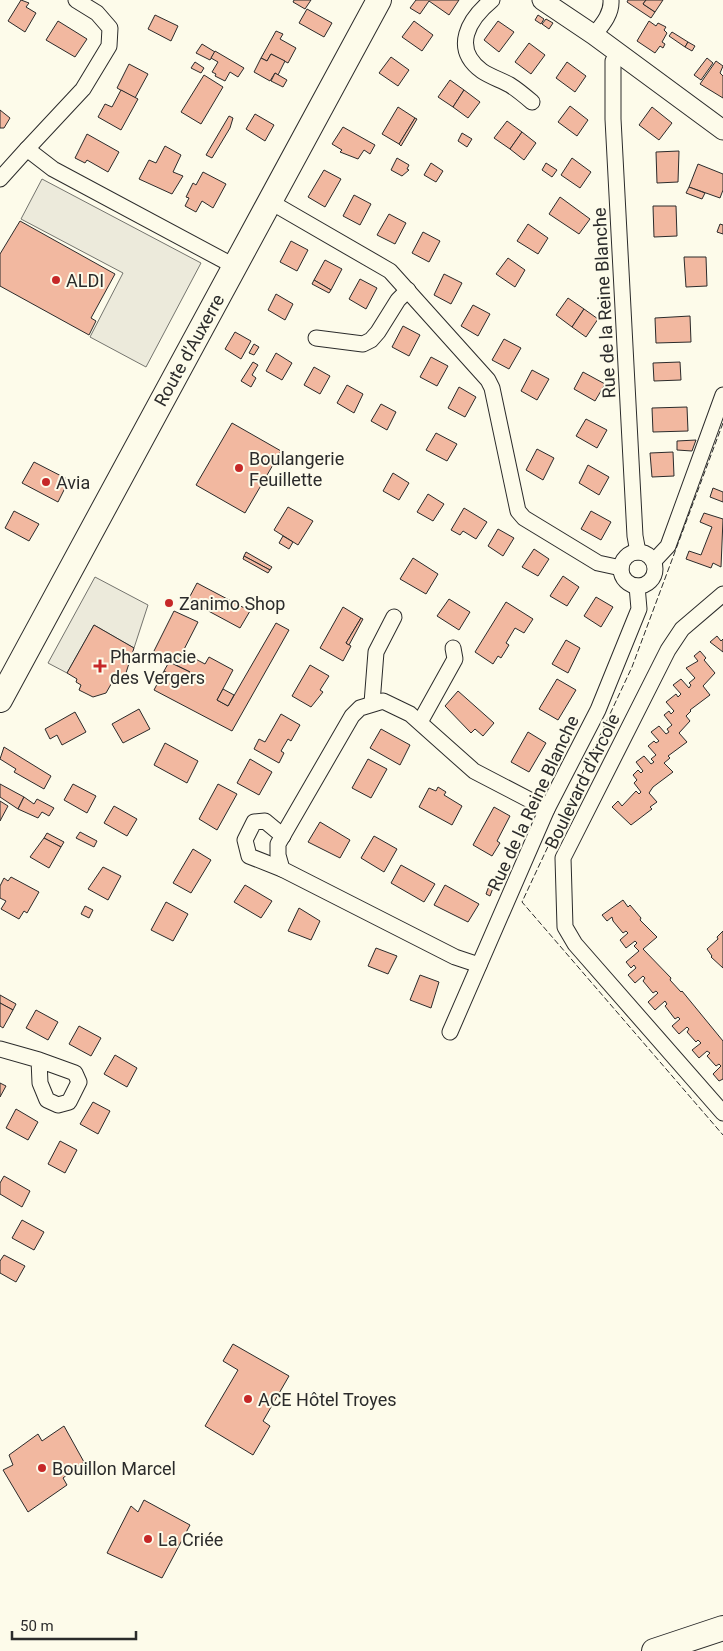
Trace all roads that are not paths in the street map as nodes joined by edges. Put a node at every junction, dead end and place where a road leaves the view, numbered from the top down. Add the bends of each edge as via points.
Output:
1 (76, 0) edge
2 (379, 0) edge
3 (492, 0) edge
4 (542, 0) edge
5 (611, 0) edge
6 (594, 35) junction
7 (618, 53) junction
8 (532, 102) dead end
9 (723, 130) edge
10 (27, 149) junction
11 (0, 179) edge
12 (269, 201) junction
13 (234, 266) junction
14 (408, 290) junction
15 (316, 338) dead end
16 (723, 395) edge
17 (638, 552) junction
18 (654, 561) junction
19 (621, 568) junction
20 (637, 586) junction
21 (723, 594) edge
22 (394, 617) dead end
23 (453, 648) dead end
24 (0, 700) edge
25 (372, 703) junction
26 (420, 722) junction
27 (547, 809) junction
28 (283, 836) junction
29 (282, 869) junction
30 (479, 965) junction
31 (450, 1032) dead end
32 (0, 1049) edge
33 (39, 1060) dead end
34 (723, 1113) edge
35 (723, 1628) edge
36 (654, 1651) edge

1 - 10 street via 97,13 110,28 109,46 83,89
2 - 12 main road, Route d'Auxerre
3 - 8 street via 468,26 468,50 482,71 513,87
4 - 6 street
5 - 6 street via 606,20
6 - 7 street
7 - 9 street
7 - 17 street, Rue de la Reine Blanche via 613,61 613,119
10 - 11 street
10 - 13 street via 53,170
12 - 13 main road, Route d'Auxerre
12 - 14 street via 383,265
13 - 24 main road, Route d'Auxerre
14 - 15 street via 371,340 356,344
14 - 19 street via 492,388 518,511 524,518 598,562
16 - 18 street via 668,546
17 - 18 street
17 - 19 street via 625,558
18 - 20 street via 653,578 645,585
19 - 20 street via 623,578
20 - 27 street, Rue de la Reine Blanche via 639,609 598,710
21 - 34 street, Boulevard d'Arcole via 682,629 668,650 562,858 565,927 575,944
22 - 25 street via 376,652
23 - 26 street via 455,659
25 - 26 street via 383,701 397,706
25 - 28 street via 352,716
26 - 27 street via 474,771
27 - 30 street, Rue de la Reine Blanche
28 - 29 street via 278,844
28 - 29 street via 265,821 254,822 245,840 249,856
29 - 30 street via 455,957
30 - 31 street, Rue de la Reine Blanche
32 - 33 street
35 - 36 main road

